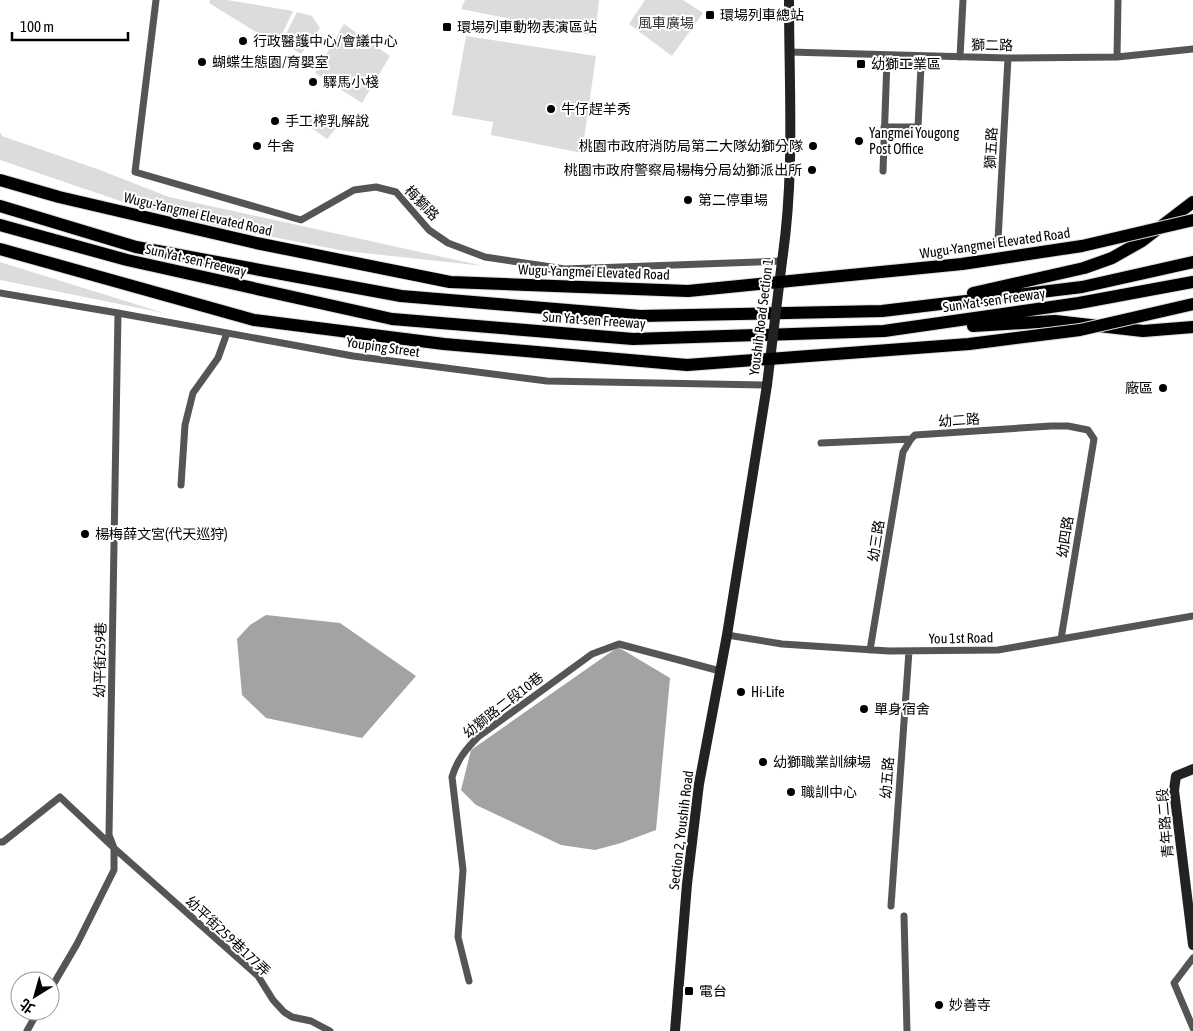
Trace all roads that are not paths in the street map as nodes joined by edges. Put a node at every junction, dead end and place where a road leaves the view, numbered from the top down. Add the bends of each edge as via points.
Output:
1 (156, 0) edge
2 (789, 0) edge
3 (963, 0) edge
4 (1118, 0) edge
5 (1193, 49) edge
6 (789, 52) junction
7 (887, 55) junction
8 (960, 57) junction
9 (1117, 57) junction
10 (1008, 58) junction
11 (887, 64) junction
12 (884, 126) junction
13 (883, 171) dead end
14 (0, 180) edge
15 (1193, 202) edge
16 (0, 206) edge
17 (1193, 209) edge
18 (1177, 214) junction
19 (1193, 220) edge
20 (0, 225) edge
21 (998, 240) dead end
22 (0, 249) edge
23 (782, 261) junction
24 (1193, 262) edge
25 (1193, 282) edge
26 (0, 294) edge
27 (1193, 304) edge
28 (903, 308) junction
29 (118, 313) junction
30 (1193, 327) edge
31 (884, 331) junction
32 (227, 333) junction
33 (767, 386) junction
34 (911, 438) junction
35 (1094, 439) joint
36 (821, 443) dead end
37 (180, 485) dead end
38 (1193, 616) edge
39 (727, 635) junction
40 (1061, 639) junction
41 (870, 650) junction
42 (909, 651) junction
43 (720, 671) junction
44 (1193, 769) edge
45 (0, 842) edge
46 (114, 848) junction
47 (1188, 873) edge
48 (890, 906) dead end
49 (904, 916) dead end
50 (1193, 945) edge
51 (1193, 958) edge
52 (60, 973) edge
53 (469, 981) dead end
54 (1193, 1028) edge
55 (330, 1031) edge
56 (675, 1031) edge
57 (907, 1031) edge

1 - 23 street, 梅獅路 via 135,172 301,220 354,190 376,187 396,192 429,230 448,243 485,257 564,269
2 - 6 street, Youshih Road Section 1
3 - 8 street
4 - 9 street
5 - 9 street, 獅二路
6 - 7 street, 獅二路
6 - 23 street, Youshih Road Section 1 via 790,170
7 - 8 street, 獅二路
7 - 11 street
8 - 10 street, 獅二路
9 - 10 street, 獅二路
10 - 21 street, 獅五路
11 - 12 street
11 - 12 street via 921,66 918,127
12 - 13 street
14 - 19 highway, Wugu-Yangmei Elevated Road, bridge via 256,243 450,282 688,291 962,264 1082,246
15 - 18 highway
16 - 28 highway, Sun Yat-sen Freeway via 136,247 401,296 640,316
17 - 18 highway
18 - 28 highway via 1142,241 1093,265
20 - 31 highway, Sun Yat-sen Freeway via 127,260 392,320 633,339
22 - 27 highway, bridge via 254,320 444,344 687,365 969,344 1080,330
23 - 33 street, Youshih Road Section 1, bridge
24 - 28 highway, Sun Yat-sen Freeway via 1082,286
25 - 31 highway, Sun Yat-sen Freeway via 1079,303
26 - 29 street, Youping Street
29 - 32 street, Youping Street
29 - 46 street, 幼平街259巷 via 109,835
30 - 31 highway via 1143,331 1055,321
32 - 33 street, Youping Street via 353,356 546,381
32 - 37 street via 218,358 193,393 184,425
33 - 39 street, Youshih Road Section 1
34 - 35 street, 幼二路 via 915,435 1068,426 1088,430
34 - 36 street, 幼二路
34 - 41 street, 幼三路 via 903,452
35 - 40 street, 幼四路
38 - 40 street, You 1st Road
39 - 41 street, You 1st Road via 782,644
39 - 43 street, Section 2, Youshih Road
40 - 42 street, You 1st Road via 998,650
41 - 42 street, You 1st Road
42 - 48 street, 幼五路
43 - 53 street, 幼獅路二段10巷 via 619,644 592,654 478,736 467,748 452,777 463,870 458,937
43 - 56 street, Section 2, Youshih Road via 699,784
44 - 47 street, 青年路二段 via 1176,776 1174,790
45 - 46 street, 幼平街259巷177弄 via 60,797
46 - 52 street, 幼平街259巷 via 114,870
46 - 55 street, 幼平街259巷177弄 via 258,976 284,1012
47 - 50 street, 青年路二段
49 - 57 street
51 - 54 street via 1174,983

